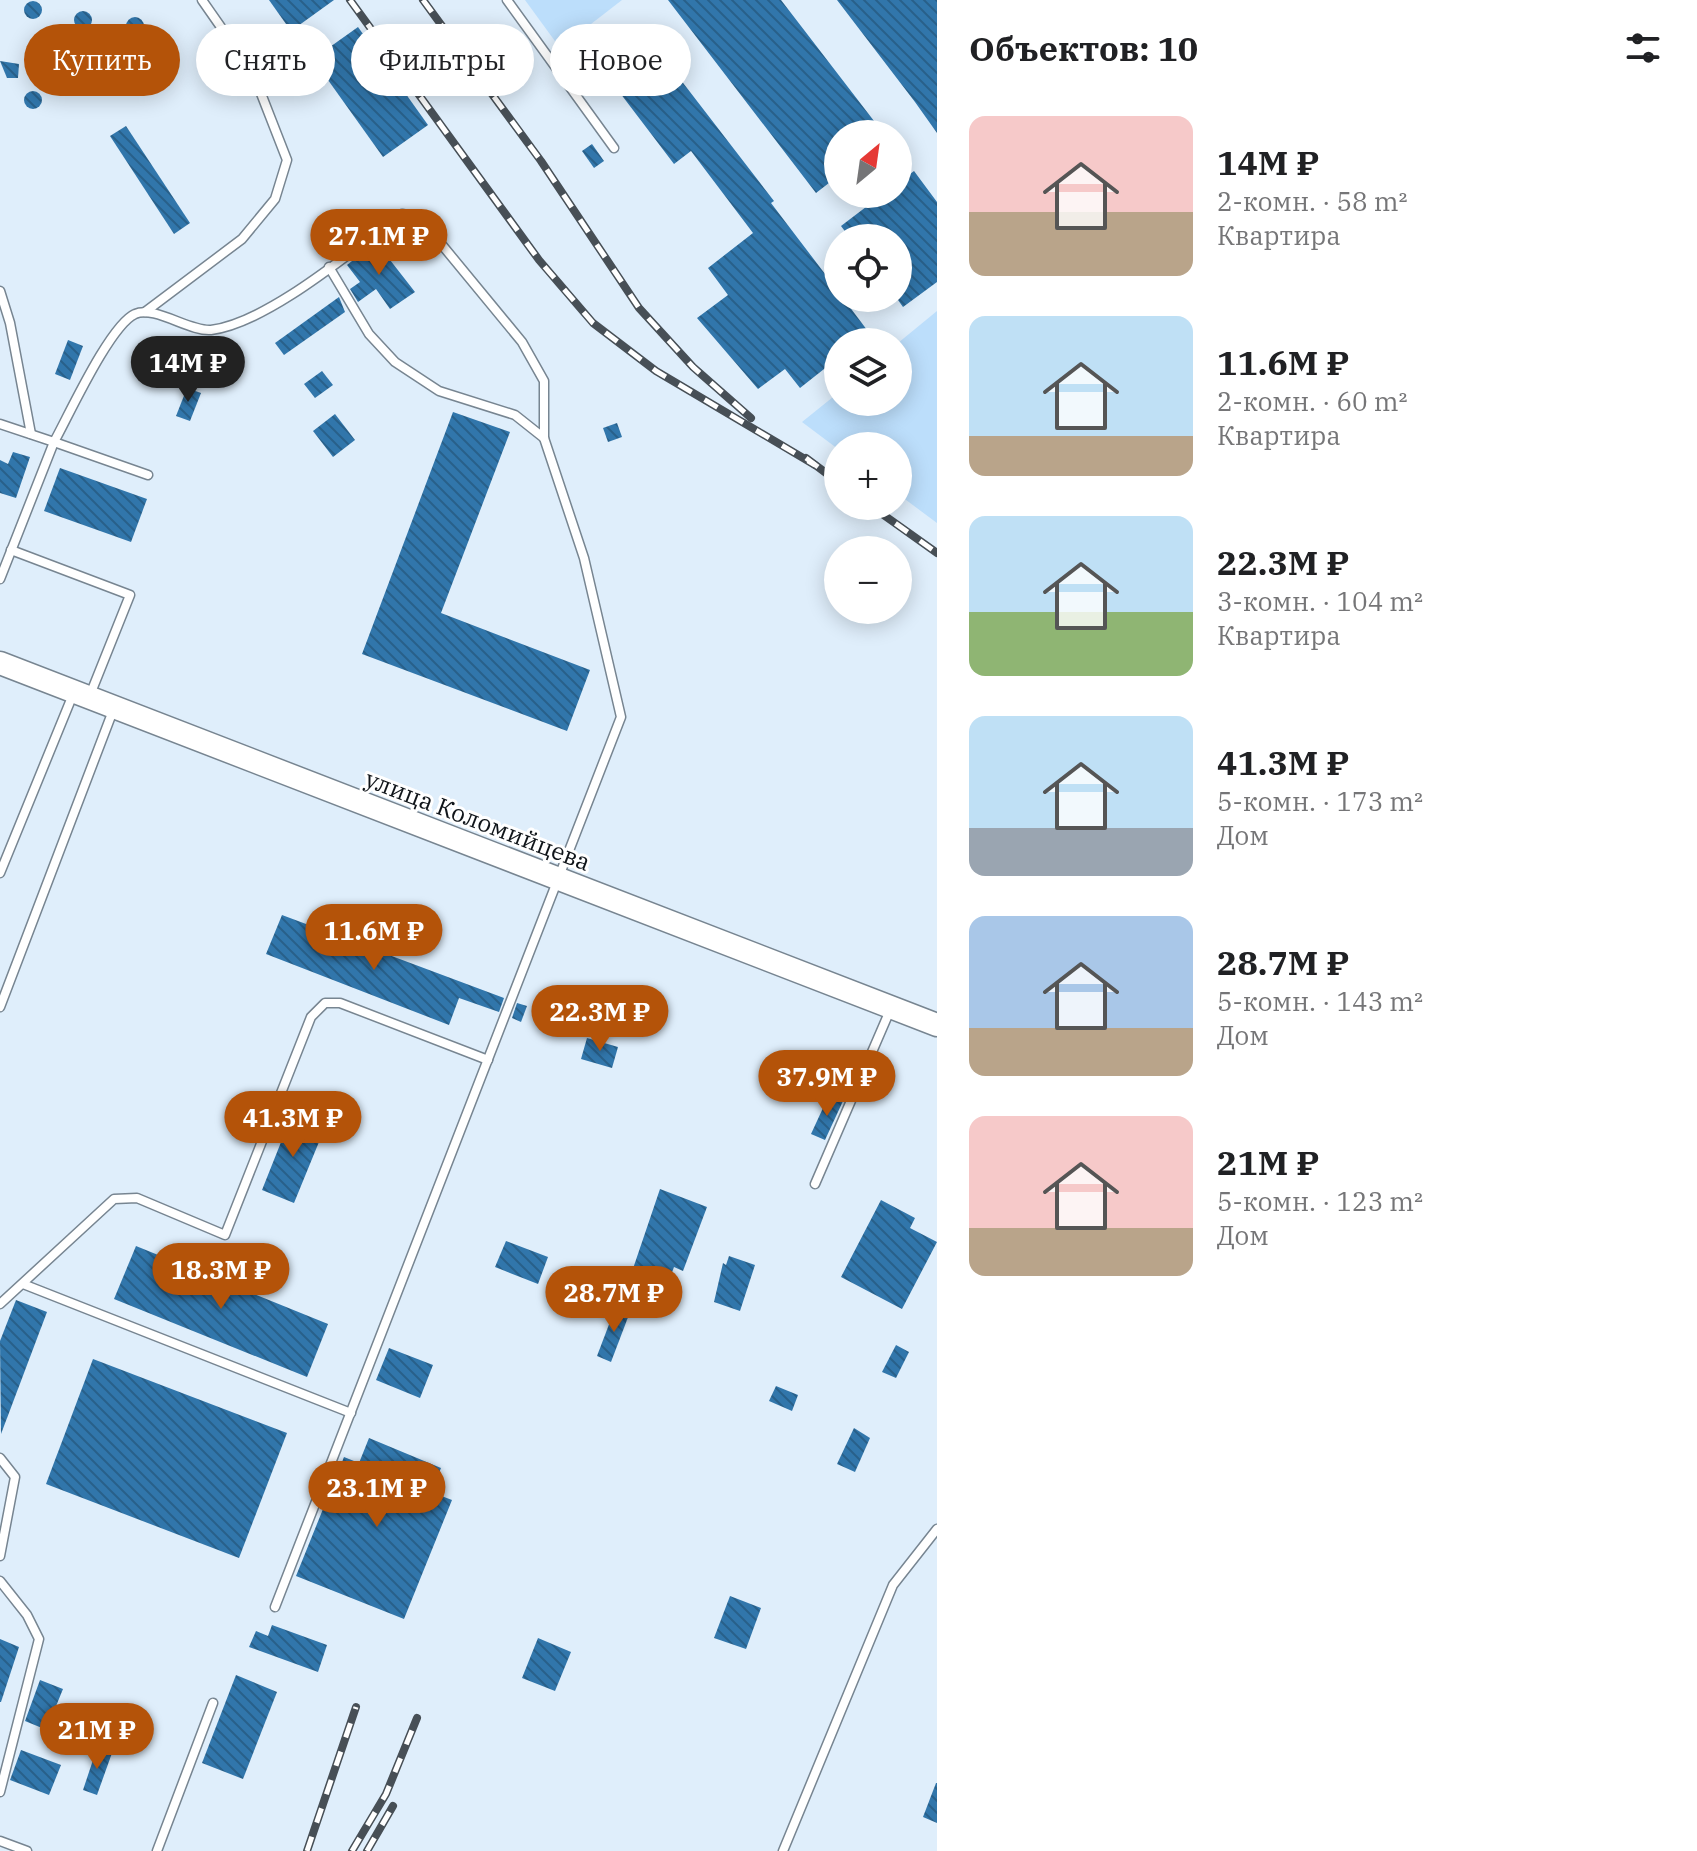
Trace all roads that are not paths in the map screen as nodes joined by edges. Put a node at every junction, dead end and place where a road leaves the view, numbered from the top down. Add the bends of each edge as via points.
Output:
1 (202, 0) edge
2 (507, 0) edge
3 (614, 148) dead end
4 (329, 267) junction
5 (0, 291) edge
6 (145, 312) junction
7 (0, 424) edge
8 (31, 434) junction
9 (544, 438) junction
10 (54, 442) junction
11 (148, 475) dead end
12 (11, 550) junction
13 (0, 579) edge
14 (0, 663) edge
15 (81, 694) junction
16 (115, 707) junction
17 (0, 873) edge
18 (558, 879) junction
19 (0, 1007) edge
20 (892, 1008) junction
21 (937, 1025) edge
22 (488, 1060) junction
23 (815, 1184) dead end
24 (23, 1284) junction
25 (0, 1304) edge
26 (351, 1413) junction
27 (0, 1458) edge
28 (937, 1529) edge
29 (0, 1556) edge
30 (0, 1581) edge
31 (275, 1607) dead end
32 (213, 1703) dead end
33 (0, 1792) edge
34 (0, 1841) edge
35 (27, 1851) edge
36 (157, 1851) edge
37 (783, 1851) edge

1 - 6 lane via 253,73 287,160 275,199 242,239
2 - 3 lane
4 - 6 lane via 248,321 208,331
4 - 9 lane via 369,334 395,362 439,391 515,415
4 - 9 lane via 402,214 419,217 522,342 544,381
5 - 8 lane
6 - 10 lane via 133,314 110,340
7 - 8 lane
8 - 10 lane
9 - 18 lane via 584,558 621,717
10 - 11 lane
10 - 12 lane
12 - 13 lane
12 - 15 lane via 130,595
14 - 15 street, улица Коломийцева
15 - 16 street, улица Коломийцева
15 - 17 lane
16 - 18 street, улица Коломийцева
16 - 19 lane
18 - 20 street, улица Коломийцева
18 - 22 lane
20 - 21 street, улица Коломийцева
20 - 23 lane
22 - 24 lane via 340,1003 325,1003 311,1017 225,1235 137,1198 114,1199
22 - 26 lane
24 - 25 lane
24 - 26 lane
26 - 31 lane
27 - 29 lane via 15,1477
28 - 37 lane via 893,1585
30 - 33 lane via 39,1639
32 - 36 lane
34 - 35 lane

